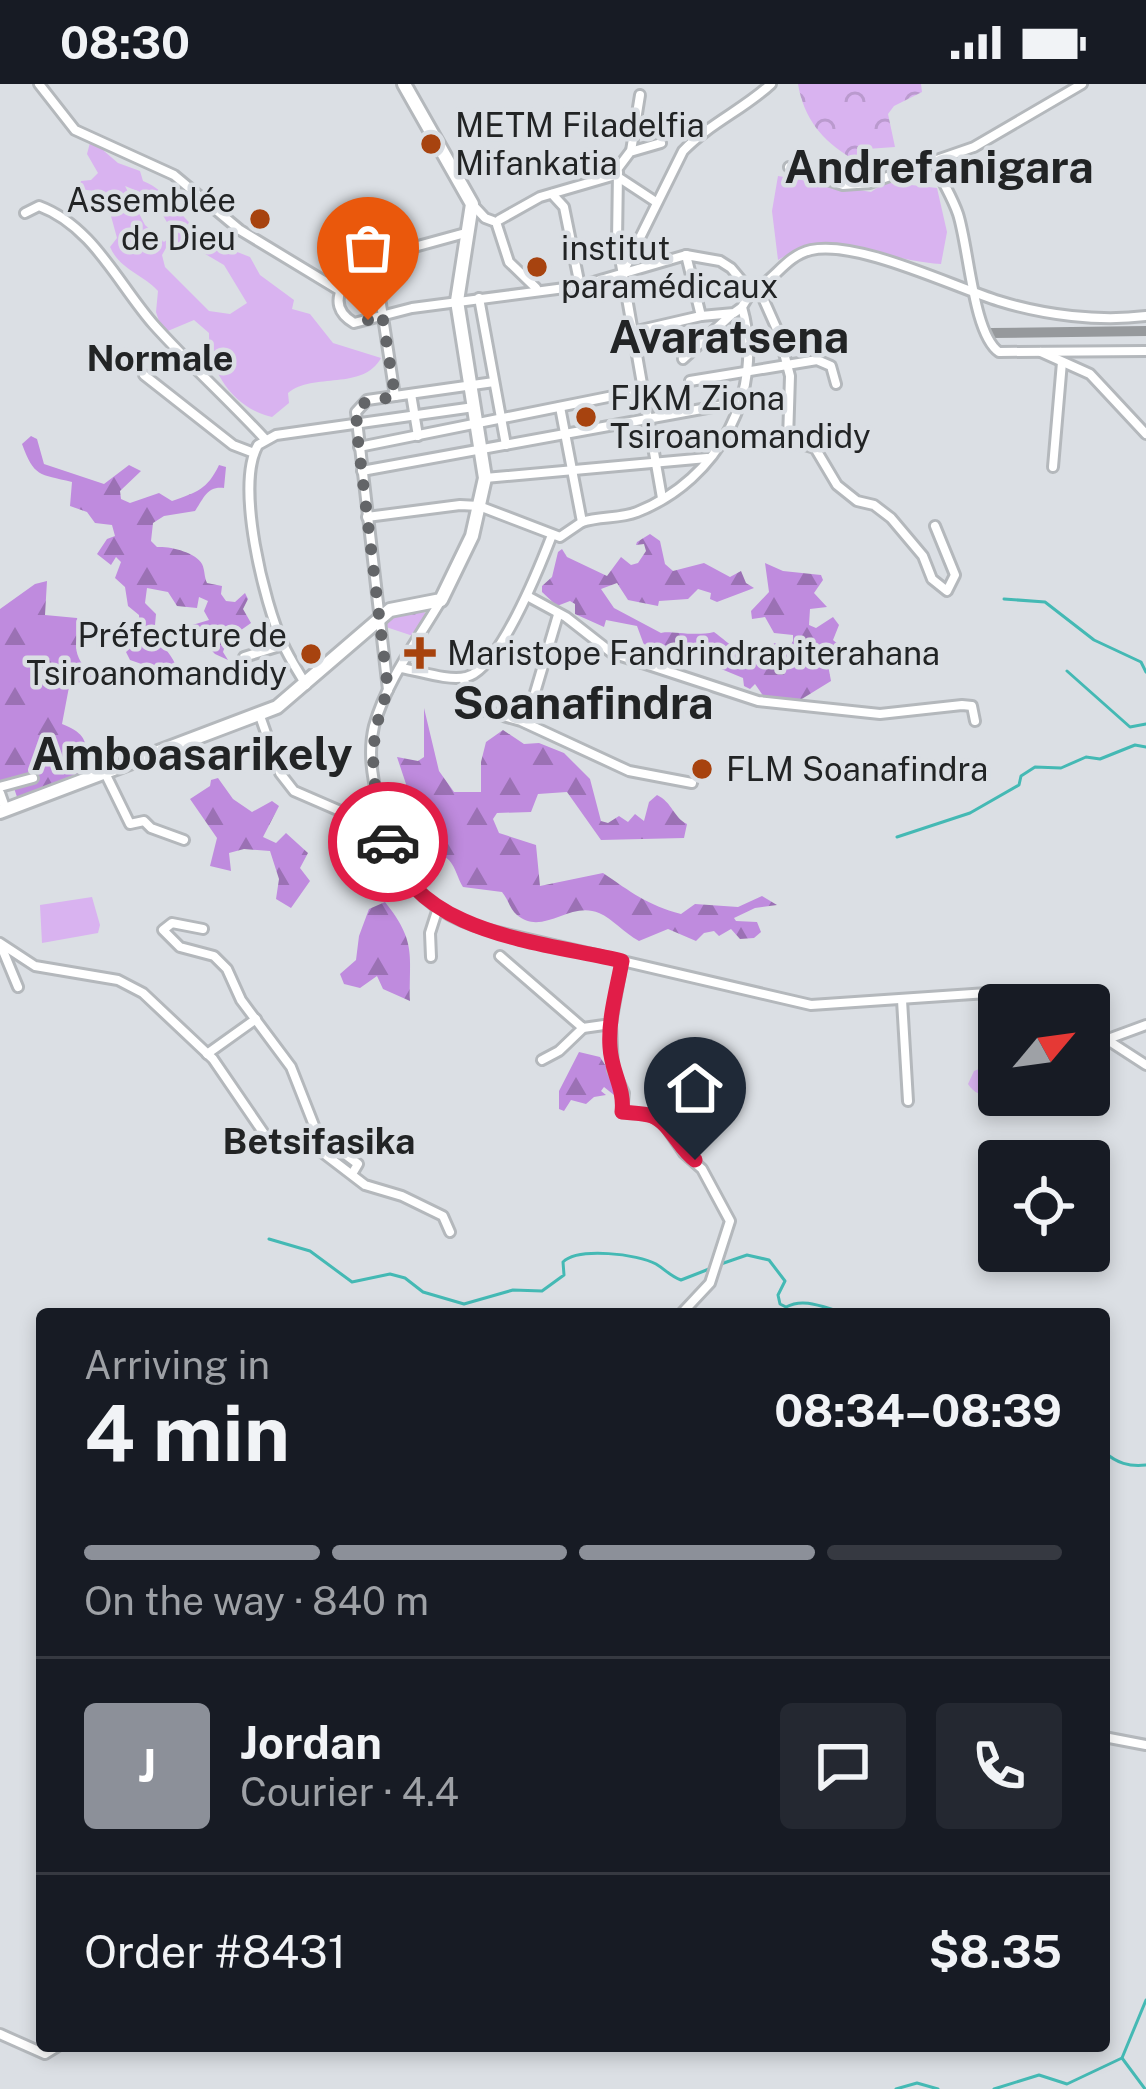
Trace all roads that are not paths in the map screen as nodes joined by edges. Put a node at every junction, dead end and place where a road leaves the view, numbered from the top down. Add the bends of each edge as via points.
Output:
1 (39, 84) edge
2 (404, 84) edge
3 (771, 84) edge
4 (1082, 84) edge
5 (640, 95) dead end
6 (661, 143) dead end
7 (630, 152) junction
8 (934, 161) junction
9 (788, 167) dead end
10 (618, 174) junction
11 (550, 193) junction
12 (656, 202) junction
13 (472, 204) junction
14 (26, 213) dead end
15 (494, 221) junction
16 (470, 228) junction
17 (686, 255) junction
18 (374, 258) junction
19 (622, 275) junction
20 (580, 286) junction
21 (537, 289) junction
22 (339, 290) junction
23 (754, 290) junction
24 (975, 292) junction
25 (479, 298) junction
26 (457, 301) junction
27 (738, 310) junction
28 (382, 314) junction
29 (701, 316) junction
30 (1146, 316) edge
31 (632, 332) junction
32 (1146, 351) edge
33 (1041, 352) junction
34 (683, 359) dead end
35 (1062, 362) junction
36 (787, 364) junction
37 (748, 370) junction
38 (144, 375) dead end
39 (691, 381) dead end
40 (494, 382) junction
41 (836, 383) dead end
42 (470, 386) junction
43 (643, 390) junction
44 (411, 394) junction
45 (395, 396) junction
46 (740, 402) junction
47 (474, 407) junction
48 (560, 407) junction
49 (414, 416) junction
50 (648, 418) junction
51 (501, 419) junction
52 (356, 424) junction
53 (476, 424) junction
54 (565, 434) junction
55 (1146, 434) edge
56 (418, 436) junction
57 (265, 439) junction
58 (506, 445) junction
59 (359, 447) junction
60 (480, 450) junction
61 (254, 453) junction
62 (709, 458) junction
63 (656, 462) junction
64 (1053, 466) dead end
65 (572, 470) junction
66 (362, 471) junction
67 (485, 478) junction
68 (662, 498) junction
69 (472, 507) junction
70 (367, 517) junction
71 (582, 522) junction
72 (935, 526) dead end
73 (552, 536) junction
74 (529, 597) junction
75 (428, 610) junction
76 (558, 615) dead end
77 (379, 619) junction
78 (283, 645) junction
79 (244, 657) dead end
80 (403, 665) junction
81 (463, 678) junction
82 (307, 685) junction
83 (388, 690) junction
84 (260, 716) junction
85 (975, 721) dead end
86 (526, 723) junction
87 (106, 775) junction
88 (33, 778) dead end
89 (692, 783) dead end
90 (0, 790) edge
91 (3, 811) edge
92 (385, 830) junction
93 (184, 840) dead end
94 (438, 908) junction
95 (203, 928) dead end
96 (0, 944) edge
97 (500, 956) dead end
98 (430, 957) dead end
99 (622, 961) junction
100 (18, 987) dead end
101 (978, 995) edge
102 (902, 1000) junction
103 (256, 1019) junction
104 (611, 1024) junction
105 (1146, 1025) edge
106 (583, 1028) junction
107 (1110, 1039) edge
108 (1110, 1042) edge
109 (207, 1054) junction
110 (542, 1060) dead end
111 (1146, 1065) edge
112 (908, 1101) dead end
113 (352, 1174) junction
114 (450, 1232) dead end
115 (687, 1308) edge
116 (1110, 1738) edge
117 (1146, 1745) edge
118 (0, 2034) edge
119 (36, 2050) edge

1 - 22 street via 75,130 174,176 240,230
2 - 13 main road
3 - 12 street via 696,138
4 - 8 street via 974,147
5 - 7 street
6 - 7 street
7 - 10 street
8 - 9 street via 858,186
8 - 24 street via 956,210
10 - 11 street
10 - 12 street
10 - 19 street
11 - 15 street
11 - 20 street via 564,207
12 - 19 street
13 - 15 street
13 - 16 main road
14 - 57 street via 39,206 72,222 150,321
15 - 16 street
15 - 21 street via 512,267
16 - 18 street
16 - 26 main road
17 - 19 street
17 - 23 street via 720,261
17 - 29 street
18 - 22 street
18 - 28 street
19 - 20 street
19 - 31 street
20 - 21 street
21 - 25 street
22 - 28 street via 347,320
23 - 24 street via 797,255 824,249
23 - 27 street
23 - 36 street
24 - 30 street via 1092,317
24 - 33 street via 989,346
25 - 26 street
25 - 40 street
26 - 28 street
26 - 42 main road
27 - 29 street
27 - 34 street
27 - 37 street
28 - 45 street
29 - 31 street
31 - 43 street
32 - 33 street
33 - 35 street
35 - 55 street via 1102,384
35 - 64 street
36 - 37 street
36 - 41 street via 826,362
36 - 72 street via 788,440 815,448 837,485 891,518 947,591 955,575
37 - 39 street
37 - 46 street
38 - 61 street
40 - 42 street
40 - 51 street
42 - 44 street
42 - 47 main road
43 - 48 street
43 - 50 street
44 - 45 street
44 - 49 street
45 - 52 street via 360,404
46 - 50 street
46 - 62 street
47 - 49 street
47 - 53 main road
48 - 51 street
48 - 54 street
49 - 52 street
49 - 56 street
50 - 54 street
50 - 63 street
51 - 53 street
51 - 58 street
52 - 57 street
52 - 59 street
53 - 56 street
53 - 60 main road
54 - 58 street
54 - 65 street
56 - 59 street
57 - 61 street
58 - 60 street
59 - 66 street
60 - 66 street
60 - 67 main road
61 - 78 street via 258,565
62 - 63 street
62 - 68 street
63 - 65 street
63 - 68 street
65 - 67 street
65 - 71 street
66 - 70 street
67 - 69 main road
68 - 71 street via 622,517
69 - 70 street
69 - 73 street
69 - 75 main road via 466,551 441,601
70 - 77 street
71 - 73 street
73 - 74 street
74 - 81 street via 478,672
74 - 85 street via 612,653 758,701 880,714 973,706
75 - 77 main road via 390,610
75 - 80 street
76 - 86 street
77 - 82 main road
77 - 83 street
78 - 79 street
78 - 82 street
80 - 81 street
80 - 83 street
81 - 86 street via 486,711
82 - 84 main road
83 - 92 street via 371,757
84 - 87 main road
84 - 92 street via 294,791
86 - 89 street via 629,771
87 - 91 main road
87 - 93 street via 130,824 144,821
88 - 90 street
90 - 91 street
92 - 94 street via 398,867
94 - 98 street
94 - 99 street via 463,923
95 - 103 street via 172,923 163,930 180,947 214,956
96 - 100 street
96 - 109 street via 35,966 134,988
97 - 106 street
99 - 102 street via 811,1005
99 - 104 street
101 - 102 street
102 - 112 street
103 - 109 street
103 - 113 street via 291,1066 317,1133 358,1164
104 - 106 street
104 - 115 street via 622,1112 663,1122 730,1221 710,1283
105 - 107 street
106 - 110 street
108 - 111 street
109 - 113 street via 267,1138 318,1149
113 - 114 street via 443,1216
116 - 117 street
118 - 119 street

